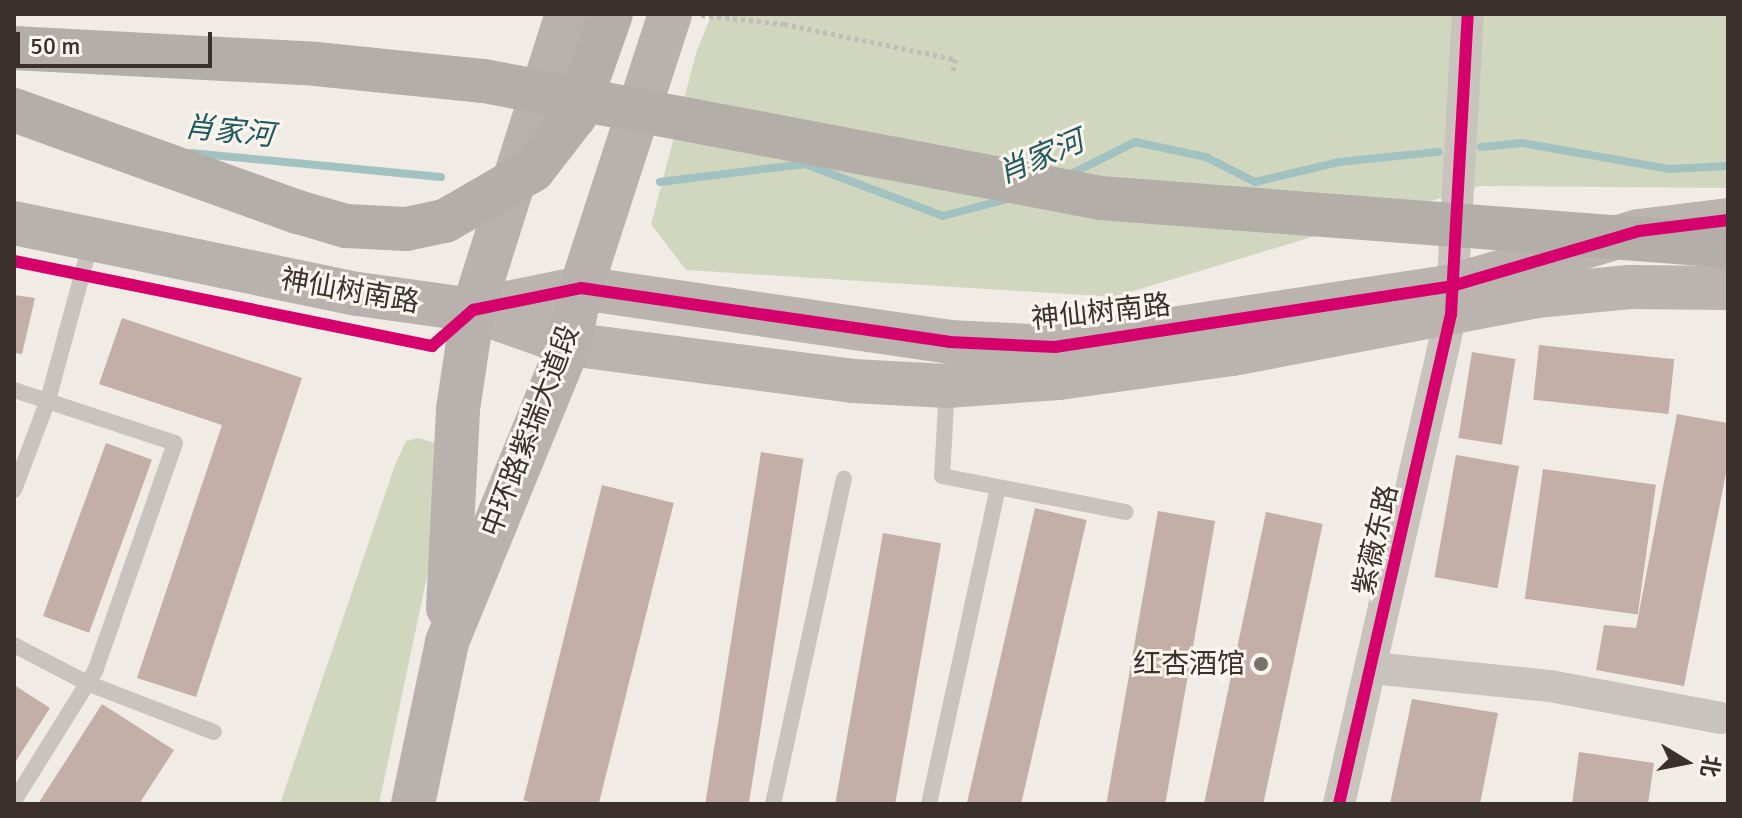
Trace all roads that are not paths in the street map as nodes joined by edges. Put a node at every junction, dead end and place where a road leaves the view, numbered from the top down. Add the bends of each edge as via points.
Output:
1 (567, 14) edge
2 (611, 14) edge
3 (670, 14) edge
4 (1468, 14) edge
5 (14, 48) edge
6 (14, 110) edge
7 (1728, 220) edge
8 (14, 223) edge
9 (91, 242) junction
10 (1728, 246) edge
11 (581, 288) junction
12 (1728, 288) edge
13 (1452, 300) junction
14 (473, 310) junction
15 (569, 344) junction
16 (948, 364) junction
17 (14, 390) edge
18 (48, 400) junction
19 (844, 479) dead end
20 (998, 488) junction
21 (14, 490) edge
22 (1125, 512) dead end
23 (447, 642) junction
24 (14, 645) edge
25 (1372, 668) junction
26 (87, 683) junction
27 (1721, 718) dead end
28 (214, 732) dead end
29 (14, 801) edge
30 (413, 804) edge
31 (773, 804) edge
32 (929, 804) edge
33 (1339, 804) edge

1 - 14 main road
2 - 6 highway, bridge via 575,116 533,170 445,221 406,229 346,226 298,212
3 - 11 main road, 中环路紫瑞大道段
4 - 13 street, 紫薇东路
5 - 10 highway, bridge via 316,64 484,81 1101,198
7 - 13 main road, 神仙树南路 via 1639,231
8 - 9 main road, 神仙树南路
9 - 14 main road, 神仙树南路 via 358,294
9 - 18 lane
11 - 14 main road, 神仙树南路
11 - 15 main road, 中环路紫瑞大道段
11 - 16 main road, 神仙树南路
12 - 13 main road via 1630,287
13 - 16 main road, 神仙树南路
13 - 25 street, 紫薇东路
14 - 15 main road
14 - 23 main road via 458,409
15 - 16 main road via 853,381
15 - 23 main road, 中环路紫瑞大道段
16 - 20 lane via 942,476
17 - 18 lane
18 - 21 lane
18 - 26 lane via 175,443
19 - 31 lane
20 - 22 lane
20 - 32 lane
23 - 30 main road, 中环路紫瑞大道段
24 - 26 lane
25 - 27 street via 1550,686
25 - 33 street, 紫薇东路
26 - 28 lane
26 - 29 lane

